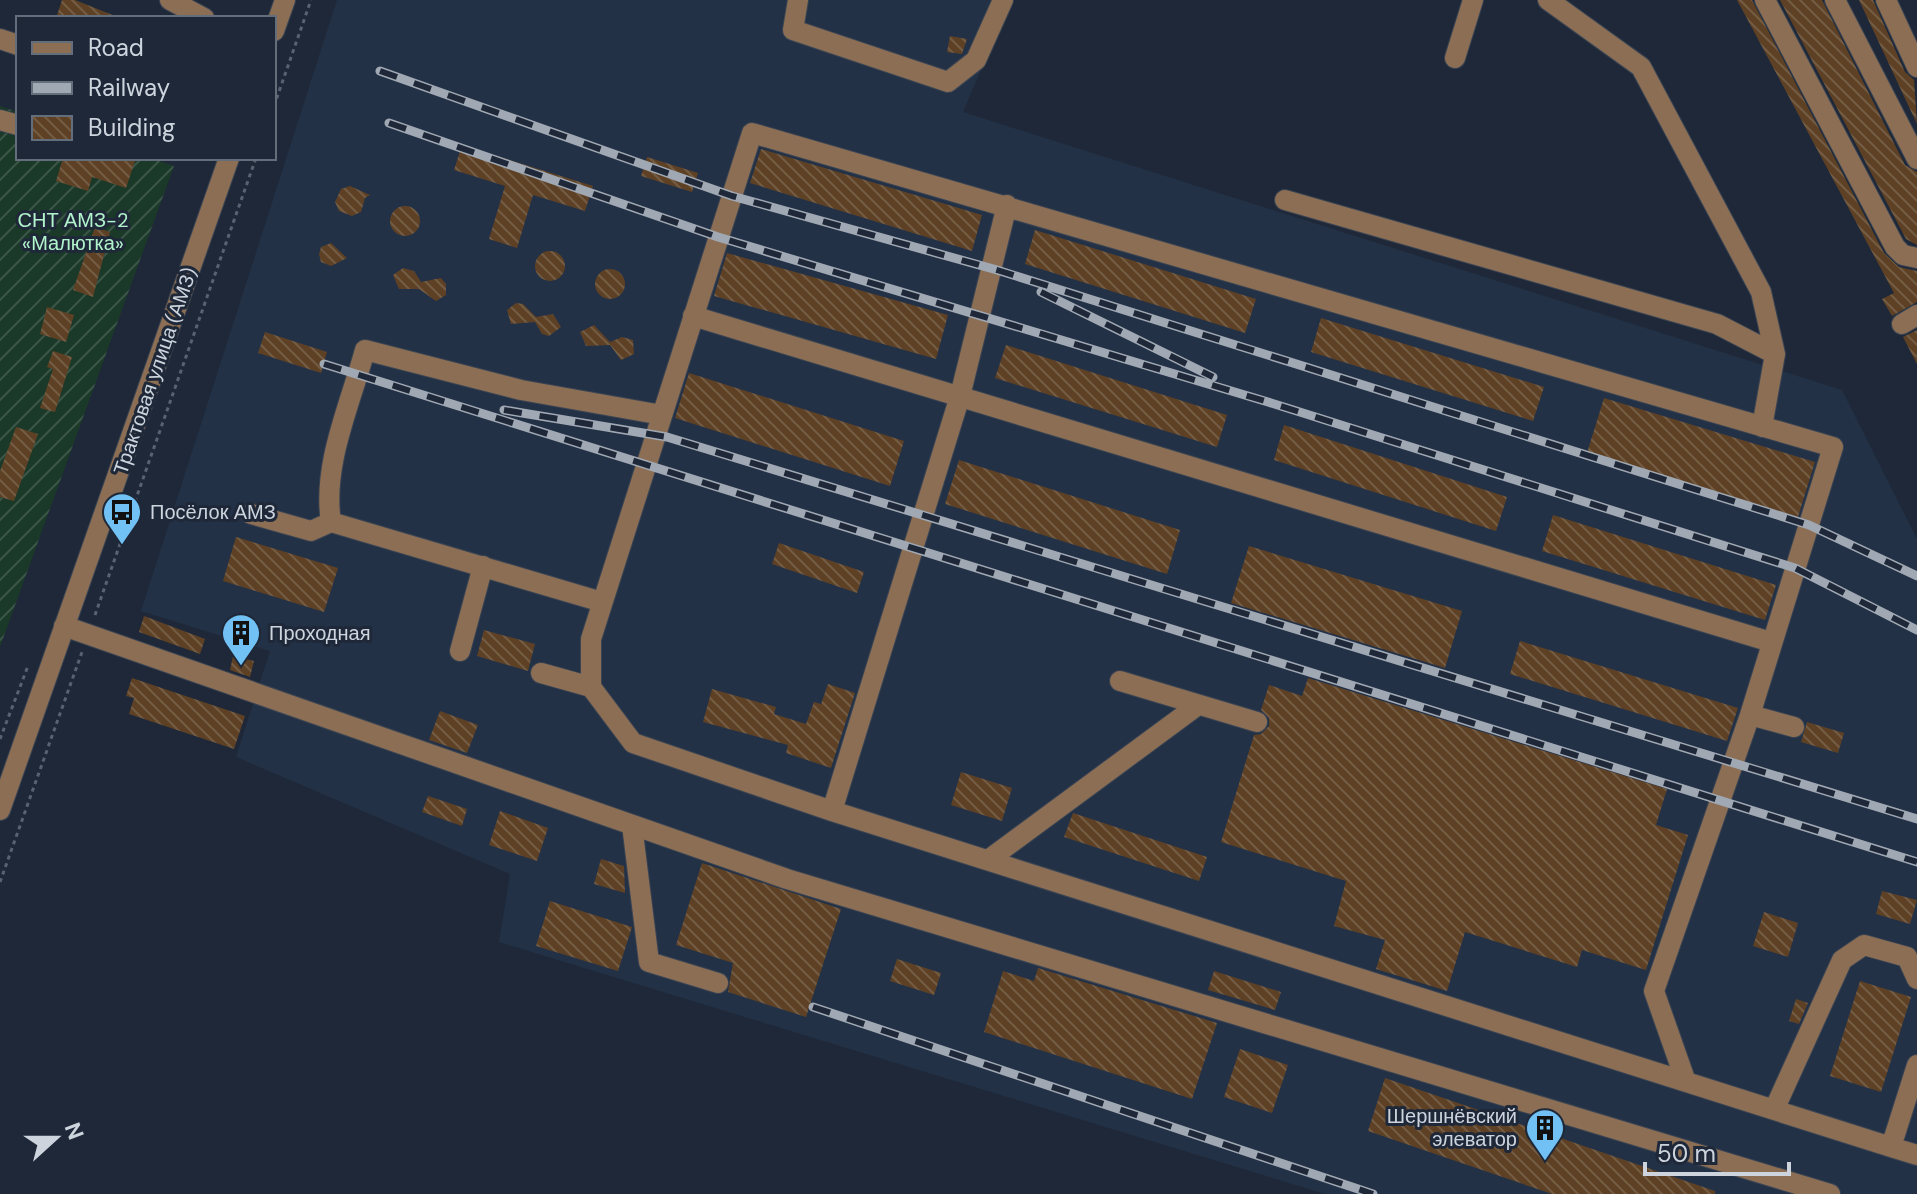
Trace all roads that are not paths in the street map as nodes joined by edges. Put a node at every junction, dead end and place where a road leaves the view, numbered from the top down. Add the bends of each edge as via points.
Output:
1 (170, 0) edge
2 (285, 0) edge
3 (798, 0) edge
4 (1003, 0) edge
5 (1473, 0) edge
6 (1548, 0) edge
7 (1765, 0) edge
8 (1835, 0) edge
9 (1886, 0) edge
10 (200, 16) edge
11 (276, 25) edge
12 (1455, 58) dead end
13 (1917, 67) edge
14 (1917, 159) edge
15 (228, 160) edge
16 (1285, 200) dead end
17 (1007, 205) junction
18 (1917, 258) edge
19 (693, 316) junction
20 (1775, 354) junction
21 (960, 396) junction
22 (662, 415) junction
23 (1762, 427) junction
24 (251, 514) dead end
25 (331, 522) junction
26 (483, 566) junction
27 (602, 602) junction
28 (64, 626) junction
29 (1771, 642) junction
30 (460, 651) dead end
31 (541, 673) dead end
32 (1120, 681) dead end
33 (591, 687) junction
34 (1198, 705) junction
35 (1750, 715) junction
36 (1257, 722) dead end
37 (1794, 727) dead end
38 (0, 810) edge
39 (832, 811) junction
40 (632, 825) junction
41 (988, 860) junction
42 (1917, 979) edge
43 (718, 983) dead end
44 (1917, 1065) edge
45 (1686, 1082) junction
46 (1774, 1110) junction
47 (1891, 1147) junction
48 (1917, 1155) edge
49 (1830, 1194) edge

1 - 10 street
2 - 11 street
3 - 4 street via 793,30 948,82 976,60
5 - 12 street
6 - 20 street via 1641,67 1761,292
7 - 18 street via 1895,247
8 - 14 street
9 - 13 street
15 - 28 street, Трактовая улица (АМЗ)
16 - 20 street via 1717,324
17 - 19 street via 752,133
17 - 21 street
17 - 23 street
19 - 21 street
19 - 22 street
20 - 23 street
21 - 29 street
21 - 39 street
22 - 25 street via 521,390 365,350 336,451 327,498
22 - 27 street
23 - 29 street via 1833,447
24 - 25 street via 311,531
25 - 26 street
26 - 27 street
26 - 30 street
27 - 33 street via 591,639
28 - 38 street, Трактовая улица (АМЗ)
28 - 40 street
29 - 35 street
31 - 33 street
32 - 34 street
33 - 39 street via 633,743
34 - 36 street
34 - 41 street
35 - 37 street
35 - 45 street via 1654,991
39 - 41 street
40 - 43 street via 649,962
40 - 49 street via 787,879
41 - 45 street
42 - 46 street via 1907,957 1864,945 1842,960
44 - 47 street
45 - 46 street
46 - 47 street
47 - 48 street

